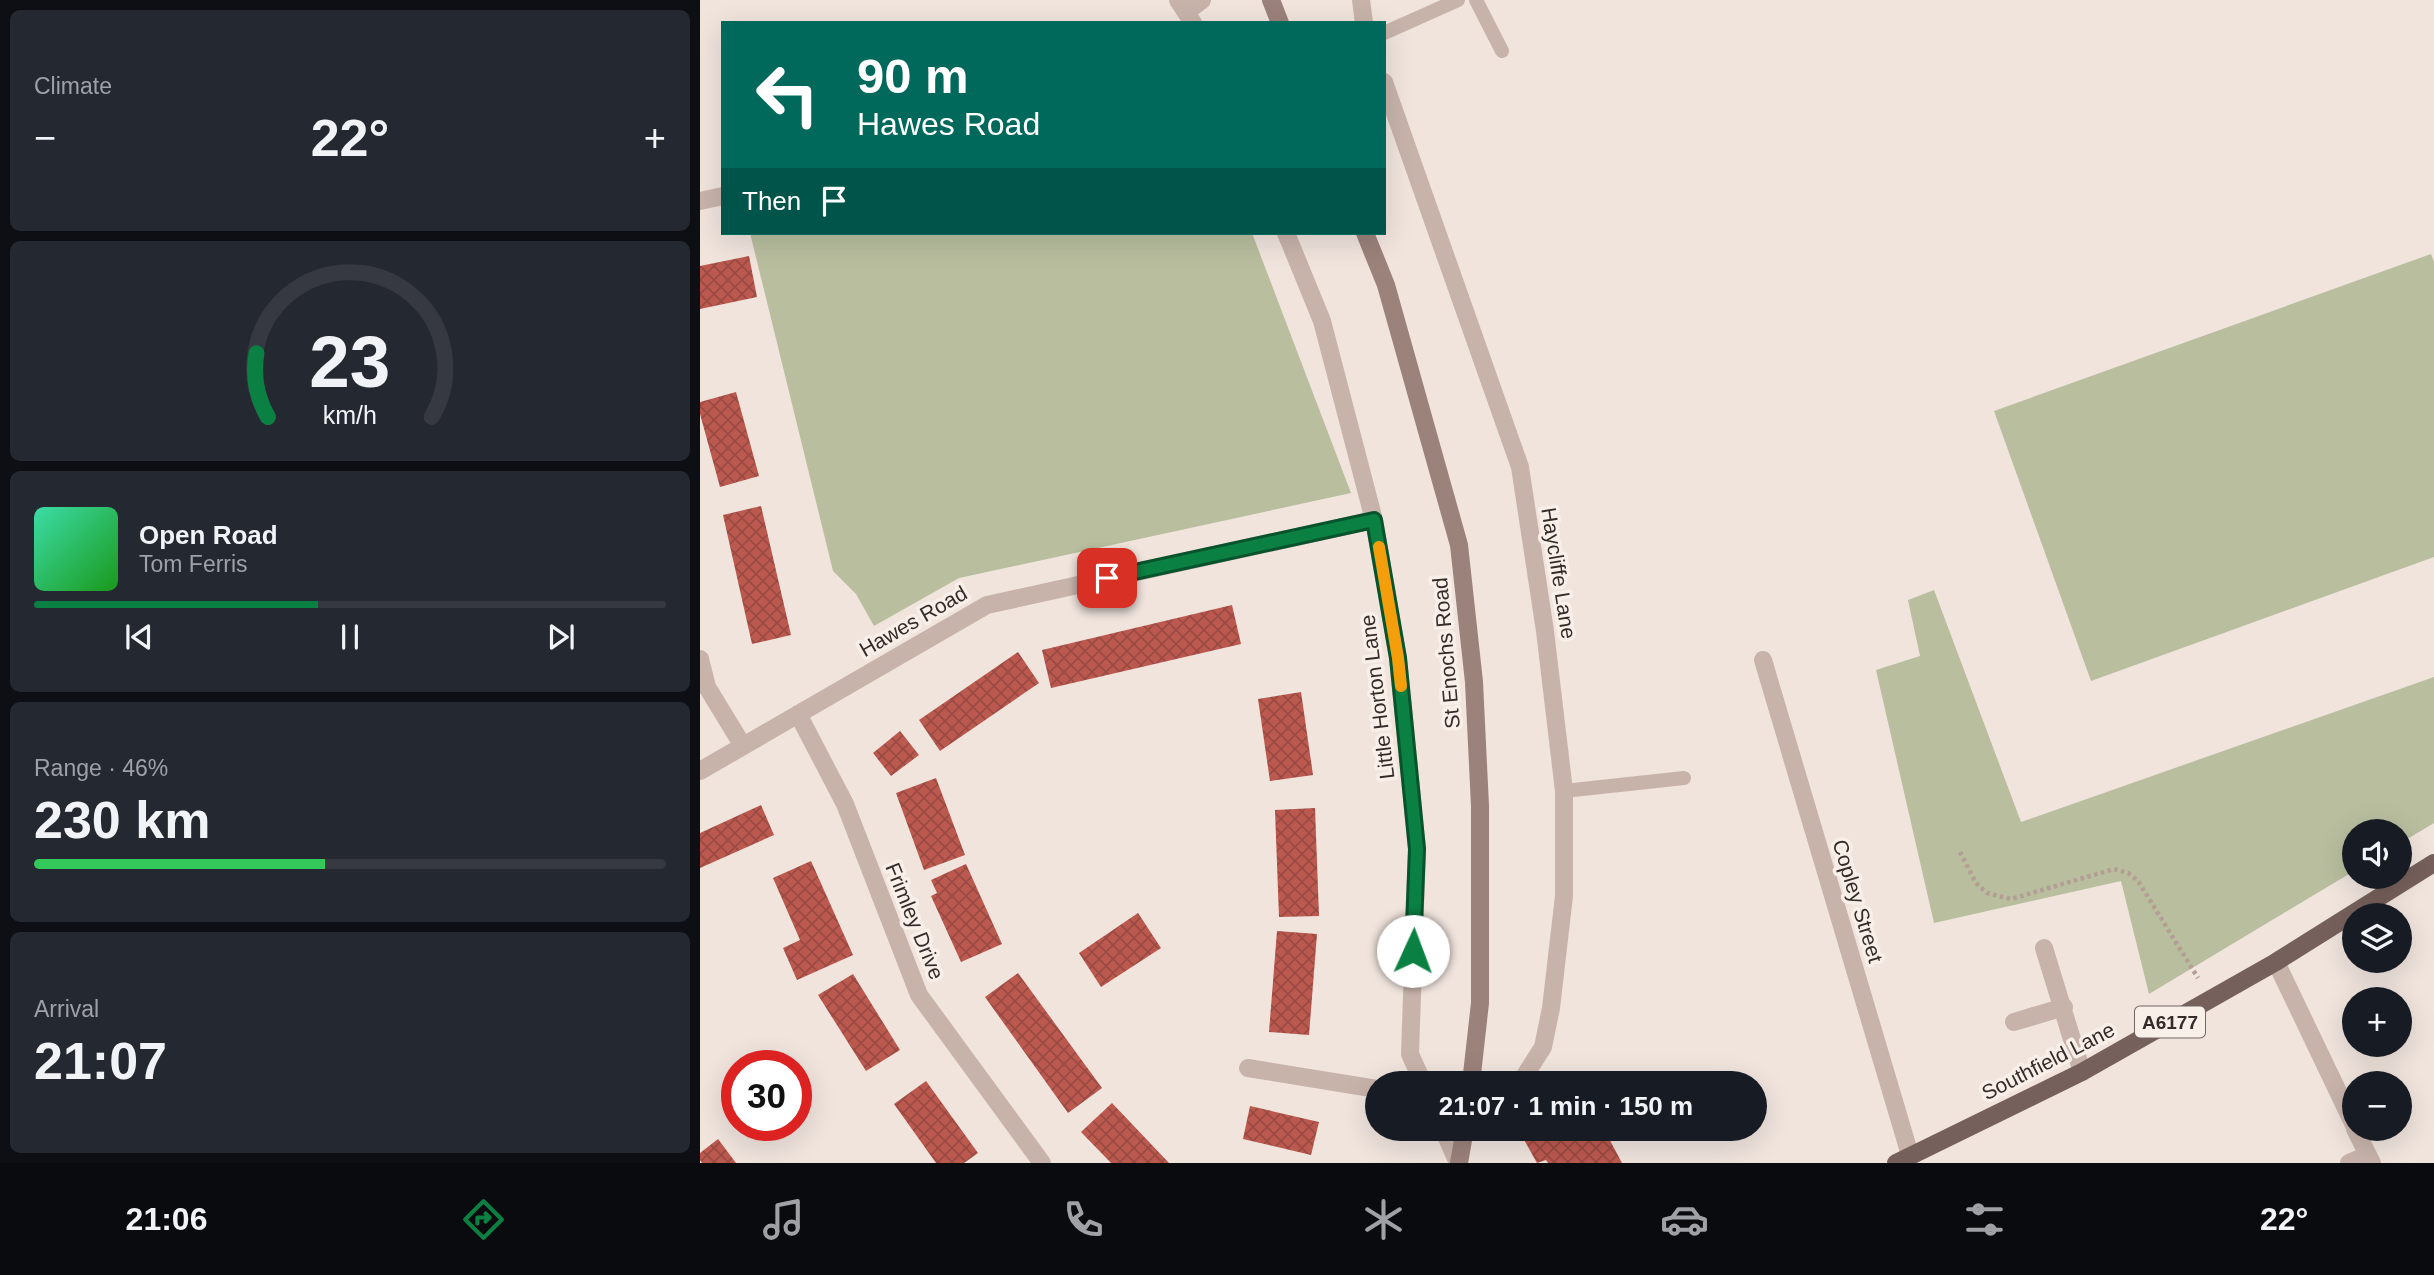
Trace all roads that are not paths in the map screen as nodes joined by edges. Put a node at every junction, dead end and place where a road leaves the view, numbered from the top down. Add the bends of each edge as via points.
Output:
1 (1202, 0) edge
2 (1271, 0) edge
3 (1361, 0) edge
4 (1458, 0) edge
5 (1476, 0) edge
6 (1185, 11) edge
7 (1279, 21) edge
8 (1364, 21) edge
9 (1386, 32) edge
10 (1502, 51) dead end
11 (1386, 88) edge
12 (721, 196) edge
13 (700, 201) edge
14 (1287, 235) edge
15 (1366, 235) edge
16 (1374, 520) junction
17 (700, 659) edge
18 (1763, 660) dead end
19 (798, 714) junction
20 (743, 746) junction
21 (700, 771) edge
22 (1684, 778) dead end
23 (1564, 791) junction
24 (2434, 863) edge
25 (2045, 948) dead end
26 (2276, 962) junction
27 (2064, 1007) junction
28 (2014, 1022) dead end
29 (1248, 1068) dead end
30 (1418, 1071) edge
31 (1472, 1071) edge
32 (1528, 1071) edge
33 (2082, 1072) junction
34 (1365, 1087) edge
35 (2342, 1100) edge
36 (1448, 1141) edge
37 (1463, 1141) edge
38 (2362, 1141) edge
39 (1903, 1159) edge
40 (2370, 1159) edge
41 (1042, 1163) edge
42 (1458, 1163) edge
43 (2349, 1163) edge

1 - 6 street
2 - 7 street
3 - 8 street
4 - 9 lane
5 - 10 lane
11 - 23 street, Haycliffe Lane via 1520,467
12 - 13 street
14 - 16 street, Little Horton Lane via 1322,321
15 - 31 street, St Enochs Road via 1386,285 1459,545 1474,681 1480,806 1480,1003
16 - 19 street, Hawes Road via 987,605
16 - 30 street, Little Horton Lane via 1398,658 1417,849 1410,1054
17 - 20 street via 707,687
18 - 39 street, Copley Street
19 - 20 street, Hawes Road
19 - 41 street, Frimley Drive via 845,804 919,995
20 - 21 street, Hawes Road
22 - 23 lane
23 - 32 street, Haycliffe Lane via 1564,896 1551,1008 1543,1047
24 - 26 main road, Southfield Lane / A6177
25 - 27 street
26 - 33 main road, Southfield Lane / A6177
26 - 35 street
27 - 28 street
27 - 33 street
29 - 34 street
33 - 39 main road, Southfield Lane / A6177
36 - 42 street
37 - 42 street
38 - 40 street
40 - 43 street

